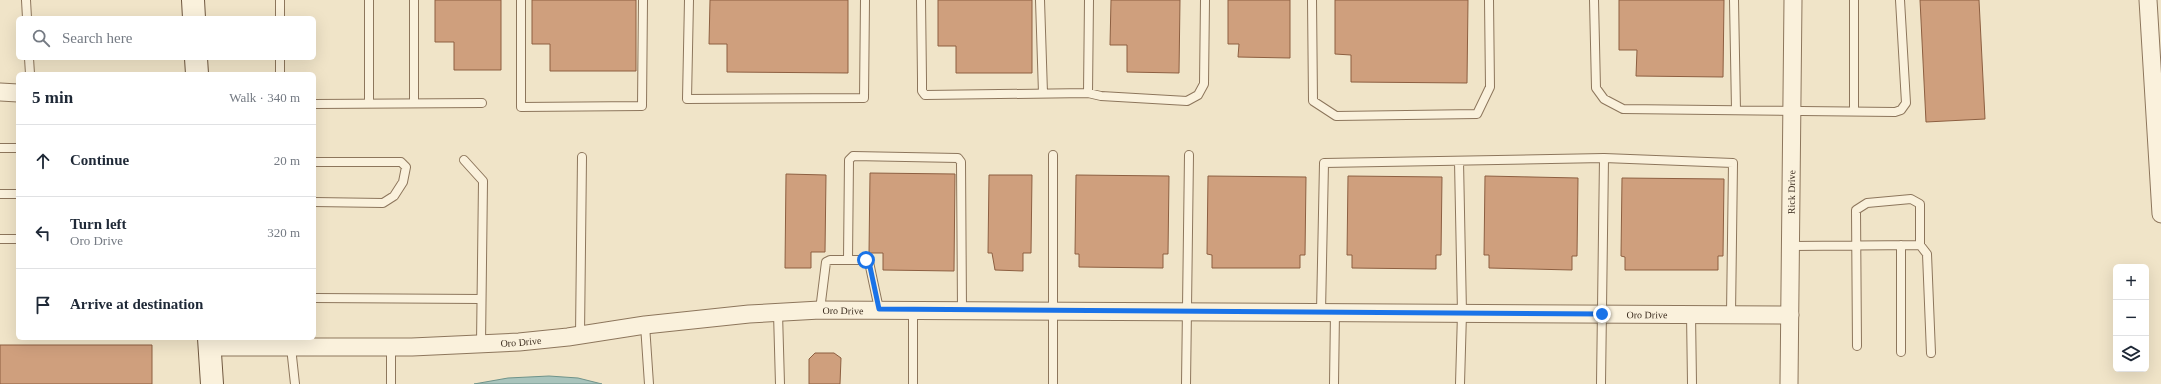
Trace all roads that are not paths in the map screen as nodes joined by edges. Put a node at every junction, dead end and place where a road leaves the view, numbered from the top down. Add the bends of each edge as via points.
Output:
1 (26, 0) edge
2 (193, 0) edge
3 (280, 0) edge
4 (369, 0) edge
5 (414, 0) edge
6 (521, 0) edge
7 (643, 0) edge
8 (689, 0) edge
9 (865, 0) edge
10 (921, 0) edge
11 (1040, 0) edge
12 (1089, 0) edge
13 (1205, 0) edge
14 (1312, 0) edge
15 (1489, 0) edge
16 (1594, 0) edge
17 (1734, 0) edge
18 (1794, 0) edge
19 (1854, 0) edge
20 (1900, 0) edge
21 (2148, 0) edge
22 (27, 16) edge
23 (194, 16) edge
24 (280, 16) edge
25 (2156, 45) edge
26 (29, 60) edge
27 (196, 60) edge
28 (280, 60) edge
29 (30, 72) edge
30 (197, 72) edge
31 (280, 72) edge
32 (0, 92) edge
33 (16, 93) edge
34 (1042, 93) junction
35 (1088, 93) junction
36 (369, 103) junction
37 (414, 103) junction
38 (482, 103) dead end
39 (316, 104) edge
40 (1736, 110) junction
41 (1792, 110) junction
42 (1854, 111) junction
43 (0, 148) edge
44 (16, 148) edge
45 (1189, 154) dead end
46 (1053, 155) dead end
47 (582, 157) dead end
48 (1604, 158) junction
49 (464, 160) dead end
50 (1459, 161) junction
51 (316, 162) edge
52 (0, 194) edge
53 (16, 194) edge
54 (316, 202) edge
55 (2161, 214) edge
56 (0, 239) edge
57 (16, 239) edge
58 (1857, 245) junction
59 (1901, 245) junction
60 (1920, 245) junction
61 (1791, 246) junction
62 (848, 260) junction
63 (316, 298) edge
64 (481, 299) junction
65 (879, 309) junction
66 (820, 310) junction
67 (913, 310) junction
68 (962, 310) junction
69 (1054, 310) junction
70 (1188, 311) junction
71 (1328, 312) junction
72 (778, 313) junction
73 (1462, 313) junction
74 (1602, 314) junction
75 (1691, 314) junction
76 (1731, 314) junction
77 (1790, 315) junction
78 (645, 325) junction
79 (580, 335) junction
80 (210, 342) edge
81 (290, 343) edge
82 (481, 344) junction
83 (391, 346) junction
84 (1857, 346) dead end
85 (1901, 352) dead end
86 (1931, 354) dead end
87 (1692, 383) dead end
88 (212, 384) edge
89 (295, 384) edge
90 (391, 384) edge
91 (650, 384) edge
92 (780, 384) edge
93 (913, 384) edge
94 (1053, 384) edge
95 (1186, 384) edge
96 (1334, 384) edge
97 (1460, 384) edge
98 (1601, 384) edge
99 (1789, 384) edge

1 - 22 lane
2 - 23 main road
3 - 24 lane
4 - 36 lane
5 - 37 lane
6 - 7 lane via 520,107 642,106
8 - 9 lane via 687,99 864,98
10 - 34 lane via 922,91 926,95
11 - 34 lane
12 - 35 lane
13 - 35 lane via 1204,84 1198,95 1187,101
14 - 15 lane via 1313,101 1336,116 1477,114 1490,87
16 - 40 lane via 1595,79 1596,88 1604,99 1623,109
17 - 40 lane
18 - 41 street, Rick Drive
19 - 42 lane
20 - 42 lane via 1906,103 1901,110 1895,112
21 - 25 street
25 - 55 street
26 - 29 lane
27 - 30 main road
28 - 31 lane
32 - 33 street
34 - 35 lane
36 - 37 lane
36 - 39 lane
37 - 38 lane
40 - 41 lane
41 - 42 lane
41 - 61 street, Rick Drive
43 - 44 lane
45 - 70 lane
46 - 69 lane
47 - 79 lane
48 - 50 lane
48 - 74 lane
48 - 76 lane via 1733,163
49 - 64 lane via 483,181
50 - 71 lane via 1324,164
50 - 73 lane
51 - 54 lane via 401,162 406,167 403,182 394,196 383,203
52 - 53 lane
56 - 57 lane
58 - 59 lane
58 - 60 lane via 1856,210 1867,203 1911,199 1920,204
58 - 61 lane
58 - 84 lane
59 - 60 lane
59 - 85 lane
60 - 86 lane via 1927,254
61 - 77 street, Rick Drive
62 - 65 lane via 869,262
62 - 66 lane via 826,262
62 - 68 lane via 849,160 853,156 958,158 961,162
63 - 64 lane
64 - 82 lane
65 - 66 street, Oro Drive
65 - 67 street, Oro Drive
66 - 72 street, Oro Drive
67 - 68 street, Oro Drive
67 - 93 lane
68 - 69 street, Oro Drive
69 - 70 street, Oro Drive
69 - 94 lane
70 - 71 street, Oro Drive
70 - 95 lane
71 - 73 street, Oro Drive
71 - 96 lane
72 - 78 street, Oro Drive
72 - 92 lane
73 - 74 street, Oro Drive
73 - 97 lane
74 - 75 street, Oro Drive
74 - 98 lane
75 - 76 street, Oro Drive
75 - 87 lane
76 - 77 street, Oro Drive
77 - 99 street, Rick Drive
78 - 79 street, Oro Drive
78 - 91 lane
79 - 82 street, Oro Drive
80 - 81 street, Oro Drive
80 - 88 main road
81 - 83 street, Oro Drive
81 - 89 lane
82 - 83 street, Oro Drive
83 - 90 lane

